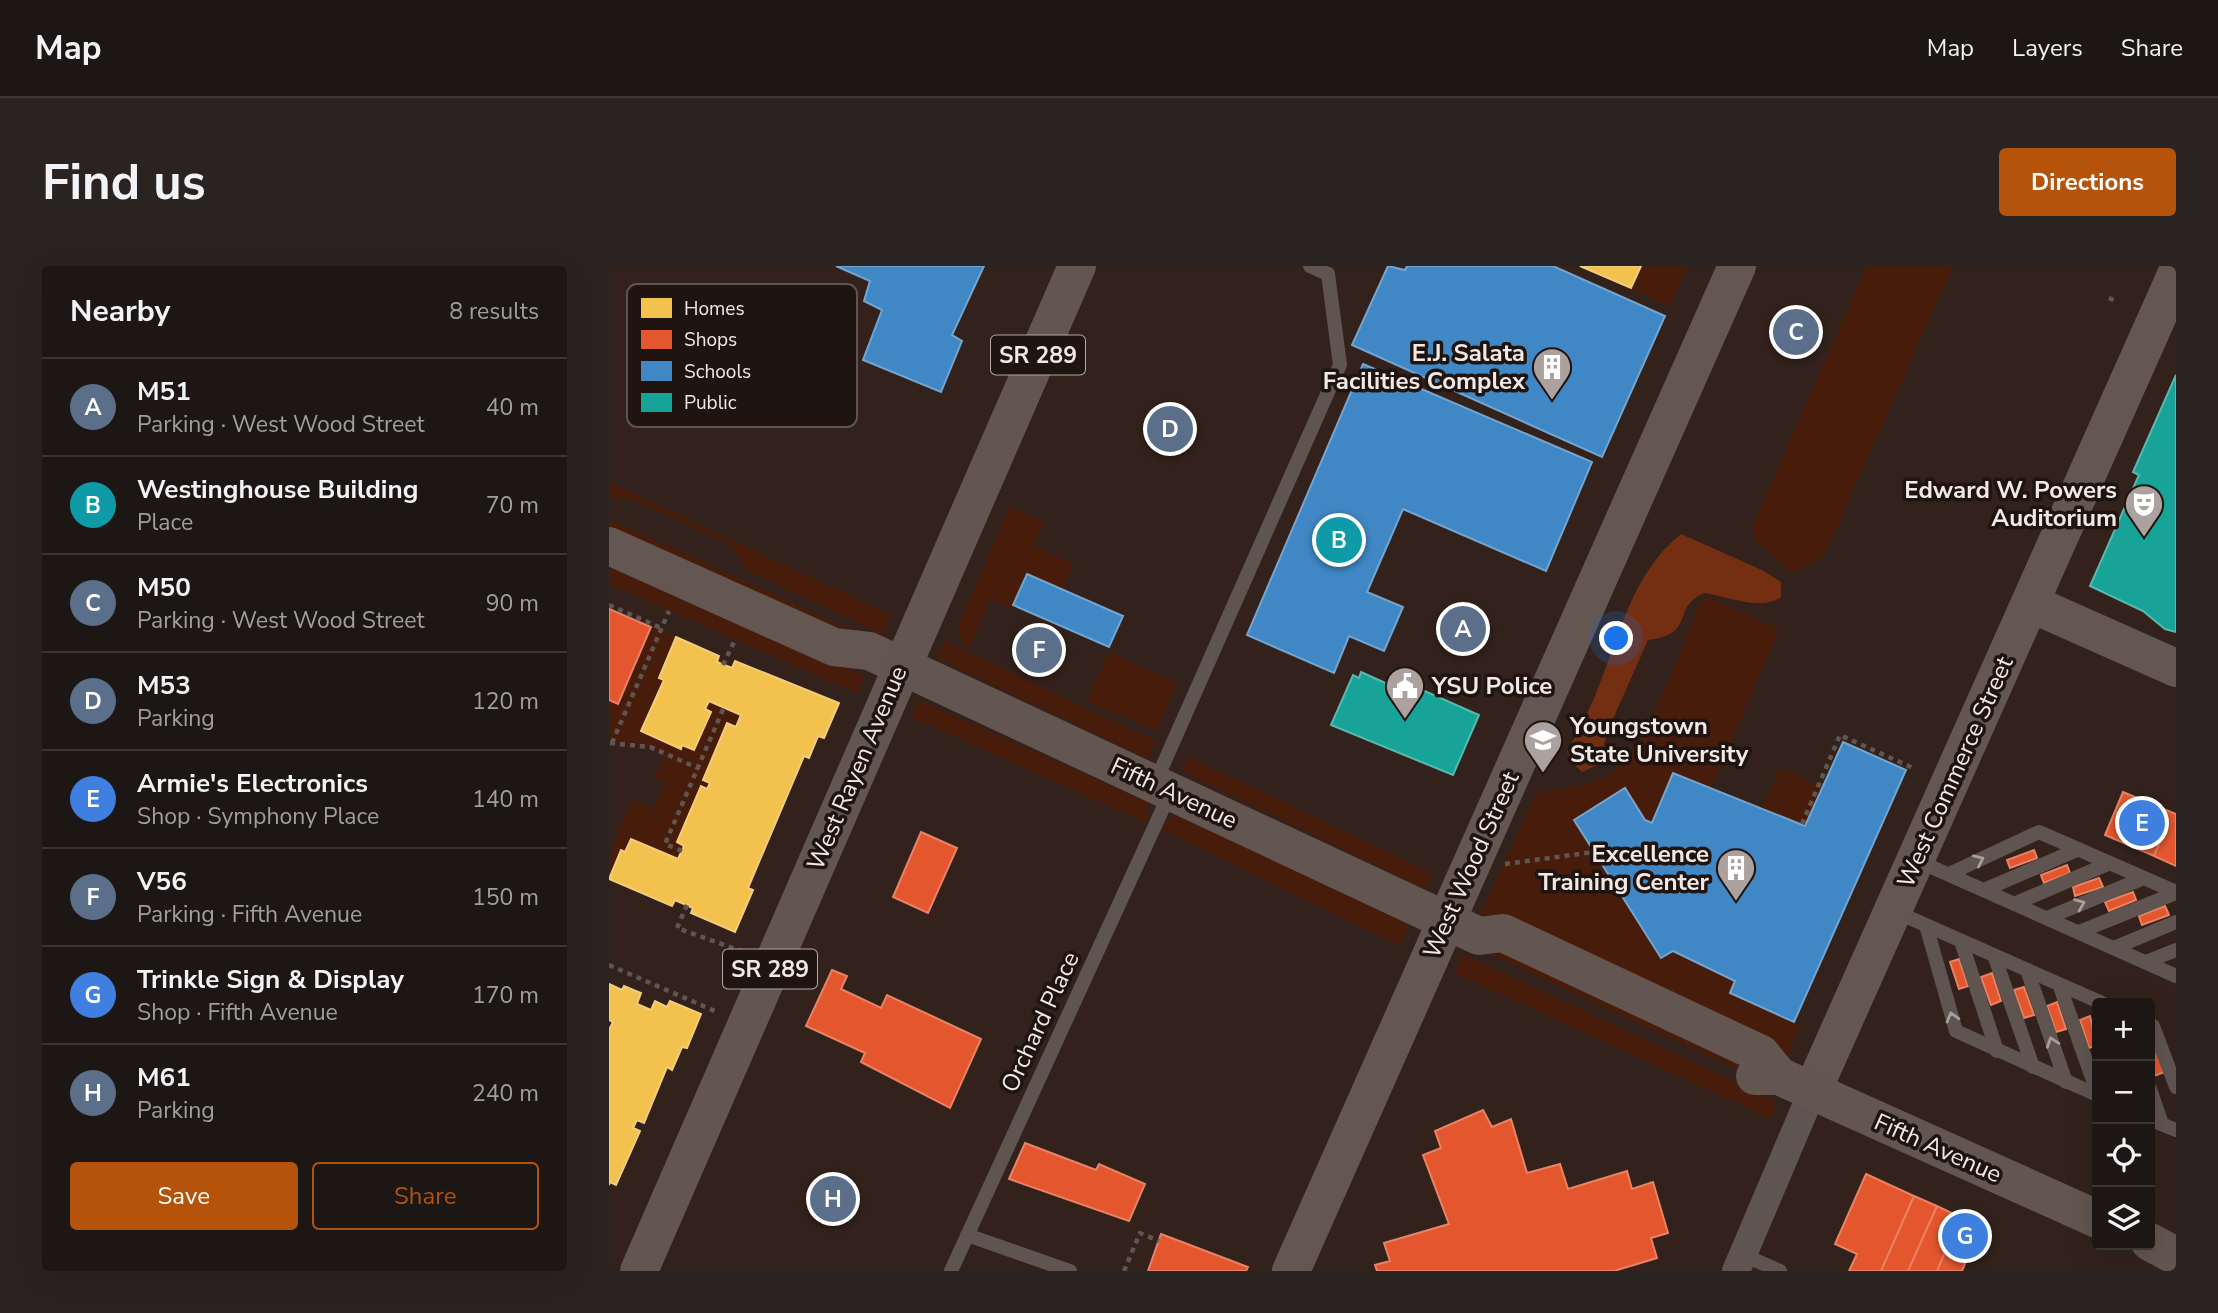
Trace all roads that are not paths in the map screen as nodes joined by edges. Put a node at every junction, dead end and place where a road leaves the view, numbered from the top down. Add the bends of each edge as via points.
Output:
1 (1077, 266) edge
2 (1310, 266) edge
3 (1737, 266) edge
4 (2176, 275) edge
5 (609, 519) edge
6 (609, 546) edge
7 (2030, 603) junction
8 (885, 659) junction
9 (2176, 668) edge
10 (1163, 788) junction
11 (2079, 849) junction
12 (2110, 863) junction
13 (1932, 867) junction
14 (2144, 878) junction
15 (1984, 890) junction
16 (2176, 892) edge
17 (2014, 904) junction
18 (1910, 918) junction
19 (2047, 918) junction
20 (2176, 922) edge
21 (1463, 928) junction
22 (2080, 932) junction
23 (1961, 941) junction
24 (2114, 948) junction
25 (2176, 950) edge
26 (1994, 956) junction
27 (2146, 962) junction
28 (2027, 970) junction
29 (2176, 976) edge
30 (2059, 984) junction
31 (2092, 999) edge
32 (2155, 1031) edge
33 (1997, 1051) junction
34 (2033, 1067) junction
35 (2092, 1080) edge
36 (2066, 1082) junction
37 (1795, 1084) junction
38 (2176, 1087) edge
39 (2092, 1092) edge
40 (2156, 1121) edge
41 (2176, 1130) edge
42 (2092, 1217) edge
43 (967, 1235) junction
44 (2155, 1245) edge
45 (2176, 1256) edge
46 (1739, 1263) edge
47 (639, 1271) edge
48 (951, 1271) edge
49 (1070, 1271) edge
50 (1291, 1271) edge
51 (1780, 1271) edge

1 - 8 main road, West Rayen Avenue / SR 289
2 - 10 lane, Orchard Place via 1328,274 1340,365
3 - 21 main road, West Wood Street
4 - 7 main road, West Commerce Street
5 - 8 main road, Fifth Avenue via 843,626
6 - 8 main road, Fifth Avenue via 834,647
7 - 9 main road
7 - 13 main road, West Commerce Street
8 - 10 main road, Fifth Avenue
8 - 47 main road, West Rayen Avenue / SR 289
10 - 21 main road, Fifth Avenue
10 - 43 lane, Orchard Place
11 - 12 lane
13 -> 11 lane via 2039,832
11 - 15 lane
12 - 14 lane
12 - 17 lane
13 - 15 lane
13 - 18 main road, West Commerce Street
14 - 16 lane
19 -> 14 lane
15 - 17 lane
16 - 22 lane
17 - 19 lane
18 - 23 lane
33 -> 18 lane via 1956,1031
18 - 37 main road, West Commerce Street
19 - 22 lane
20 - 24 lane
21 - 37 main road, Fifth Avenue via 1503,933 1749,1048
21 - 50 main road, West Wood Street
22 - 24 lane
23 - 26 lane
23 - 33 lane
24 - 27 lane
25 - 27 lane
26 - 28 lane
26 - 34 lane
27 - 29 lane
28 - 30 lane
36 -> 28 lane
30 - 31 lane
30 - 35 lane
32 - 38 lane
33 - 34 lane
34 - 36 lane
36 - 39 lane
37 - 42 main road, Fifth Avenue
37 - 46 street, West Commerce Street
40 - 41 lane
43 - 48 lane, Orchard Place
43 - 49 lane
44 - 45 main road
46 - 51 lane

